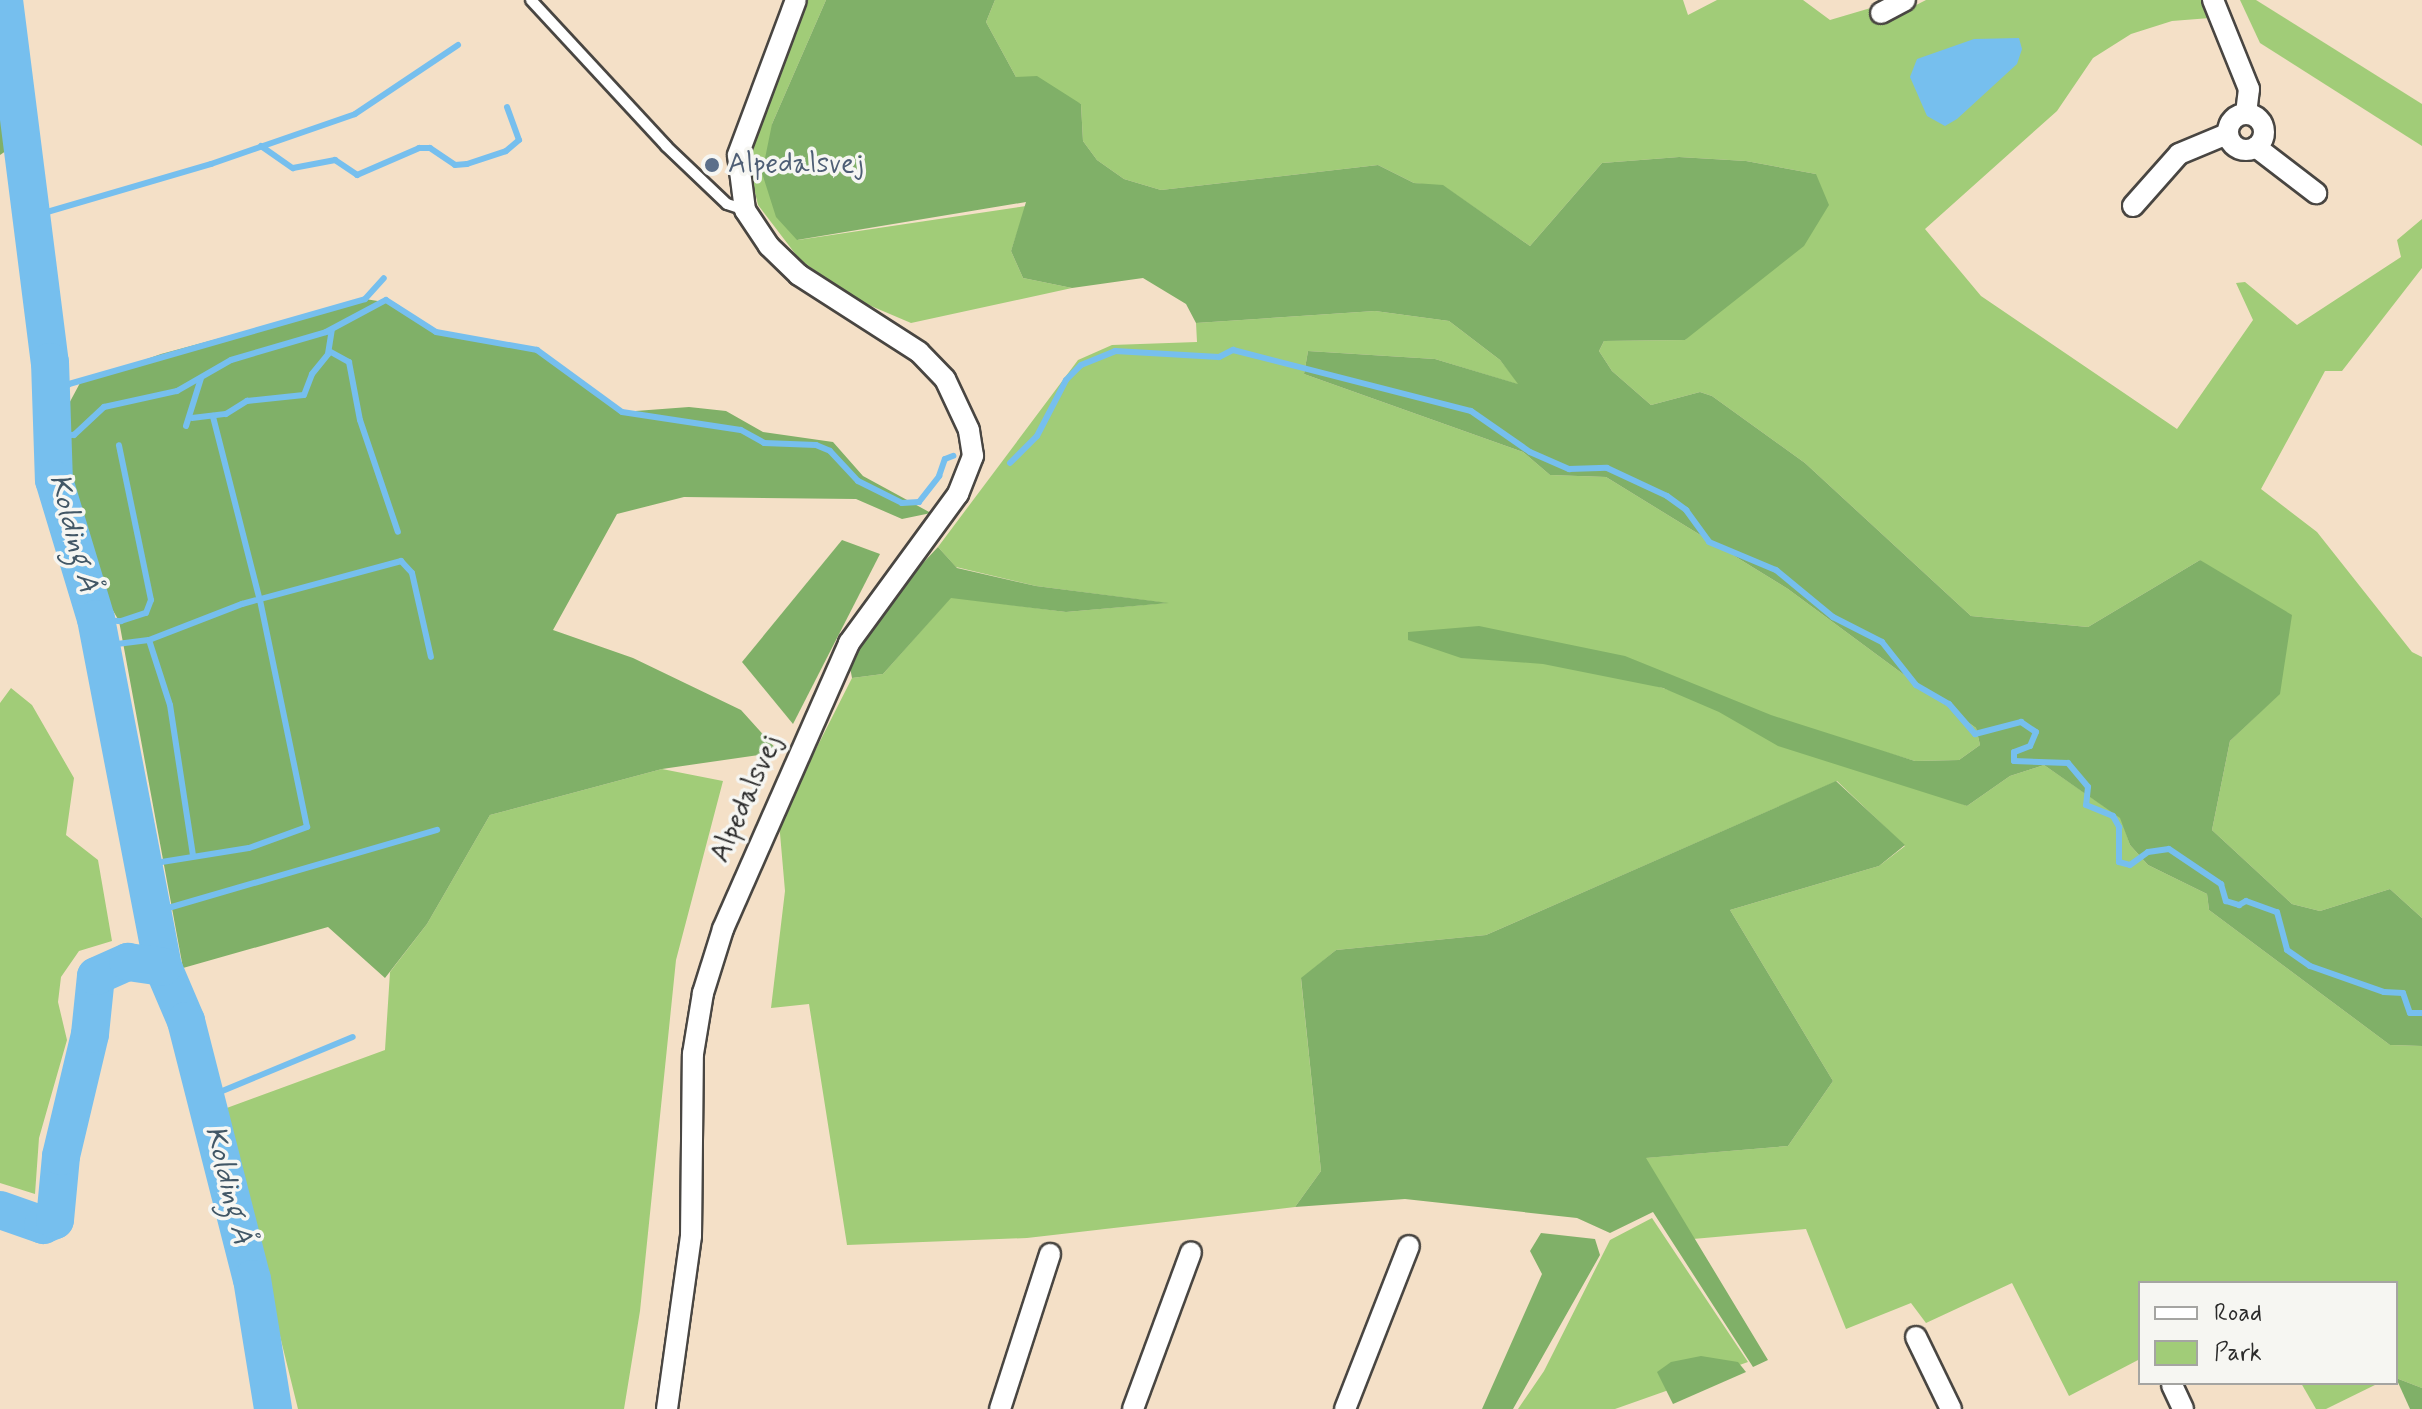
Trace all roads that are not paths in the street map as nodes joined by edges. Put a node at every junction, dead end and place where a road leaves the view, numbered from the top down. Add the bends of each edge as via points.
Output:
1 (531, 0) edge
2 (796, 0) edge
3 (1905, 0) edge
4 (2213, 0) edge
5 (1881, 13) dead end
6 (2246, 114) junction
7 (2227, 134) junction
8 (2256, 147) junction
9 (2316, 193) dead end
10 (2133, 206) dead end
11 (745, 210) junction
12 (1409, 1246) dead end
13 (1191, 1252) dead end
14 (1050, 1254) dead end
15 (1916, 1337) dead end
16 (2172, 1385) dead end
17 (667, 1409) edge
18 (1000, 1409) edge
19 (1133, 1409) edge
20 (1345, 1409) edge
21 (1951, 1409) edge
22 (2183, 1409) edge

1 - 11 lane, Alpedalsvej via 666,146 727,204
2 - 11 street, Alpedalsvej via 738,155
3 - 5 street
4 - 6 street via 2249,89
6 - 7 street via 2230,122
6 - 8 street via 2262,125
7 - 8 street via 2238,148
7 - 10 street via 2179,154
8 - 9 street
11 - 17 street, Alpedalsvej via 769,246 799,275 919,352 945,379 969,430 973,456 958,494 849,643 723,929 703,993 693,1054 691,1236
12 - 20 street
13 - 19 street
14 - 18 street
15 - 21 street
16 - 22 street

